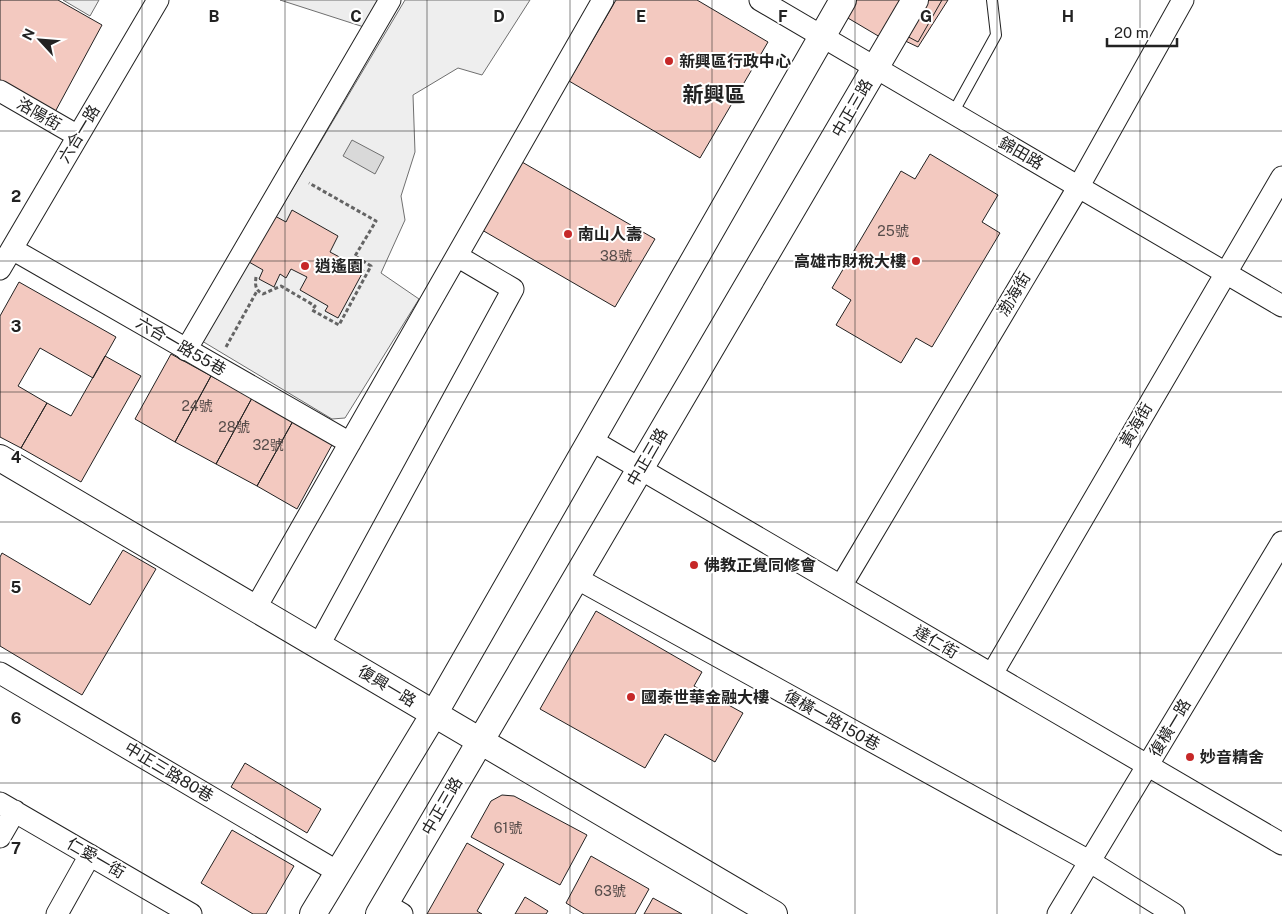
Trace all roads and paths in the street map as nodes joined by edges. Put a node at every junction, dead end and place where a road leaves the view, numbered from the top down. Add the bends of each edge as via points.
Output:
1 (158, 0) edge
2 (390, 0) edge
3 (603, 0) edge
4 (760, 0) edge
5 (843, 0) edge
6 (915, 0) edge
7 (992, 0) edge
8 (1184, 0) edge
9 (822, 36) junction
10 (876, 67) junction
11 (0, 91) edge
12 (953, 113) junction
13 (78, 136) junction
14 (313, 174) dead end
15 (1282, 177) edge
16 (1079, 186) junction
17 (12, 249) junction
18 (457, 256) junction
19 (0, 269) edge
20 (1225, 272) junction
21 (256, 276) dead end
22 (257, 291) junction
23 (1282, 306) edge
24 (186, 350) junction
25 (215, 366) junction
26 (591, 440) junction
27 (350, 443) junction
28 (0, 458) edge
29 (640, 468) junction
30 (1282, 542) edge
31 (576, 578) junction
32 (841, 586) junction
33 (255, 609) junction
34 (319, 645) junction
35 (0, 673) edge
36 (992, 674) junction
37 (434, 714) junction
38 (480, 742) junction
39 (1147, 765) junction
40 (8, 807) edge
41 (0, 837) edge
42 (1282, 844) edge
43 (90, 855) junction
44 (1089, 861) junction
45 (338, 872) junction
46 (389, 911) edge
47 (57, 914) edge
48 (191, 914) edge
49 (313, 914) edge
50 (774, 914) edge
51 (1058, 914) edge
52 (1174, 914) edge

1 - 13 street, 六合一路
2 - 24 street
3 - 18 street
4 - 9 street, 錦田路
5 - 9 street
6 - 10 street, 中正三路
7 - 12 lane via 996,35
8 - 16 street, 渤海街
9 - 10 street, 錦田路
9 - 26 street
10 - 12 street, 錦田路
10 - 29 street, 中正三路
11 - 13 street, 洛陽街
12 - 16 street, 錦田路
13 - 17 street, 六合一路
14 - 22 path via 308,182 376,221 355,256 371,266 339,325 312,310 315,306 281,286 263,294
15 - 20 street, 黃海街
16 - 20 street, 錦田路
16 - 32 street, 渤海街
17 - 19 street, 六合一路
17 - 24 street, 六合一路55巷
18 - 27 street
18 - 34 street via 513,289
20 - 23 street, 錦田路
20 - 36 street, 黃海街
21 - 22 path
22 - 25 path
24 - 25 street, 六合一路55巷
25 - 27 street, 六合一路55巷
26 - 29 street, 達仁街
26 - 37 street
27 - 33 street
28 - 33 street, 復興一路
29 - 31 street, 中正三路
29 - 32 street, 達仁街
30 - 39 street, 復橫一路
31 - 38 street, 中正三路
31 - 44 street, 復橫一路150巷
32 - 36 street, 達仁街
33 - 34 street, 復興一路
34 - 37 street, 復興一路
35 - 45 street, 中正三路80巷
36 - 39 street, 達仁街
37 - 38 street, 復興一路
37 - 45 street
38 - 46 street, 中正三路
38 - 50 street, 復興一路
39 - 42 street, 達仁街
39 - 44 street, 復橫一路
40 - 41 street
40 - 43 street, 仁愛一街
43 - 47 street
43 - 48 street, 仁愛一街
44 - 51 street, 復橫一路
44 - 52 street, 復橫一路150巷
45 - 49 street

